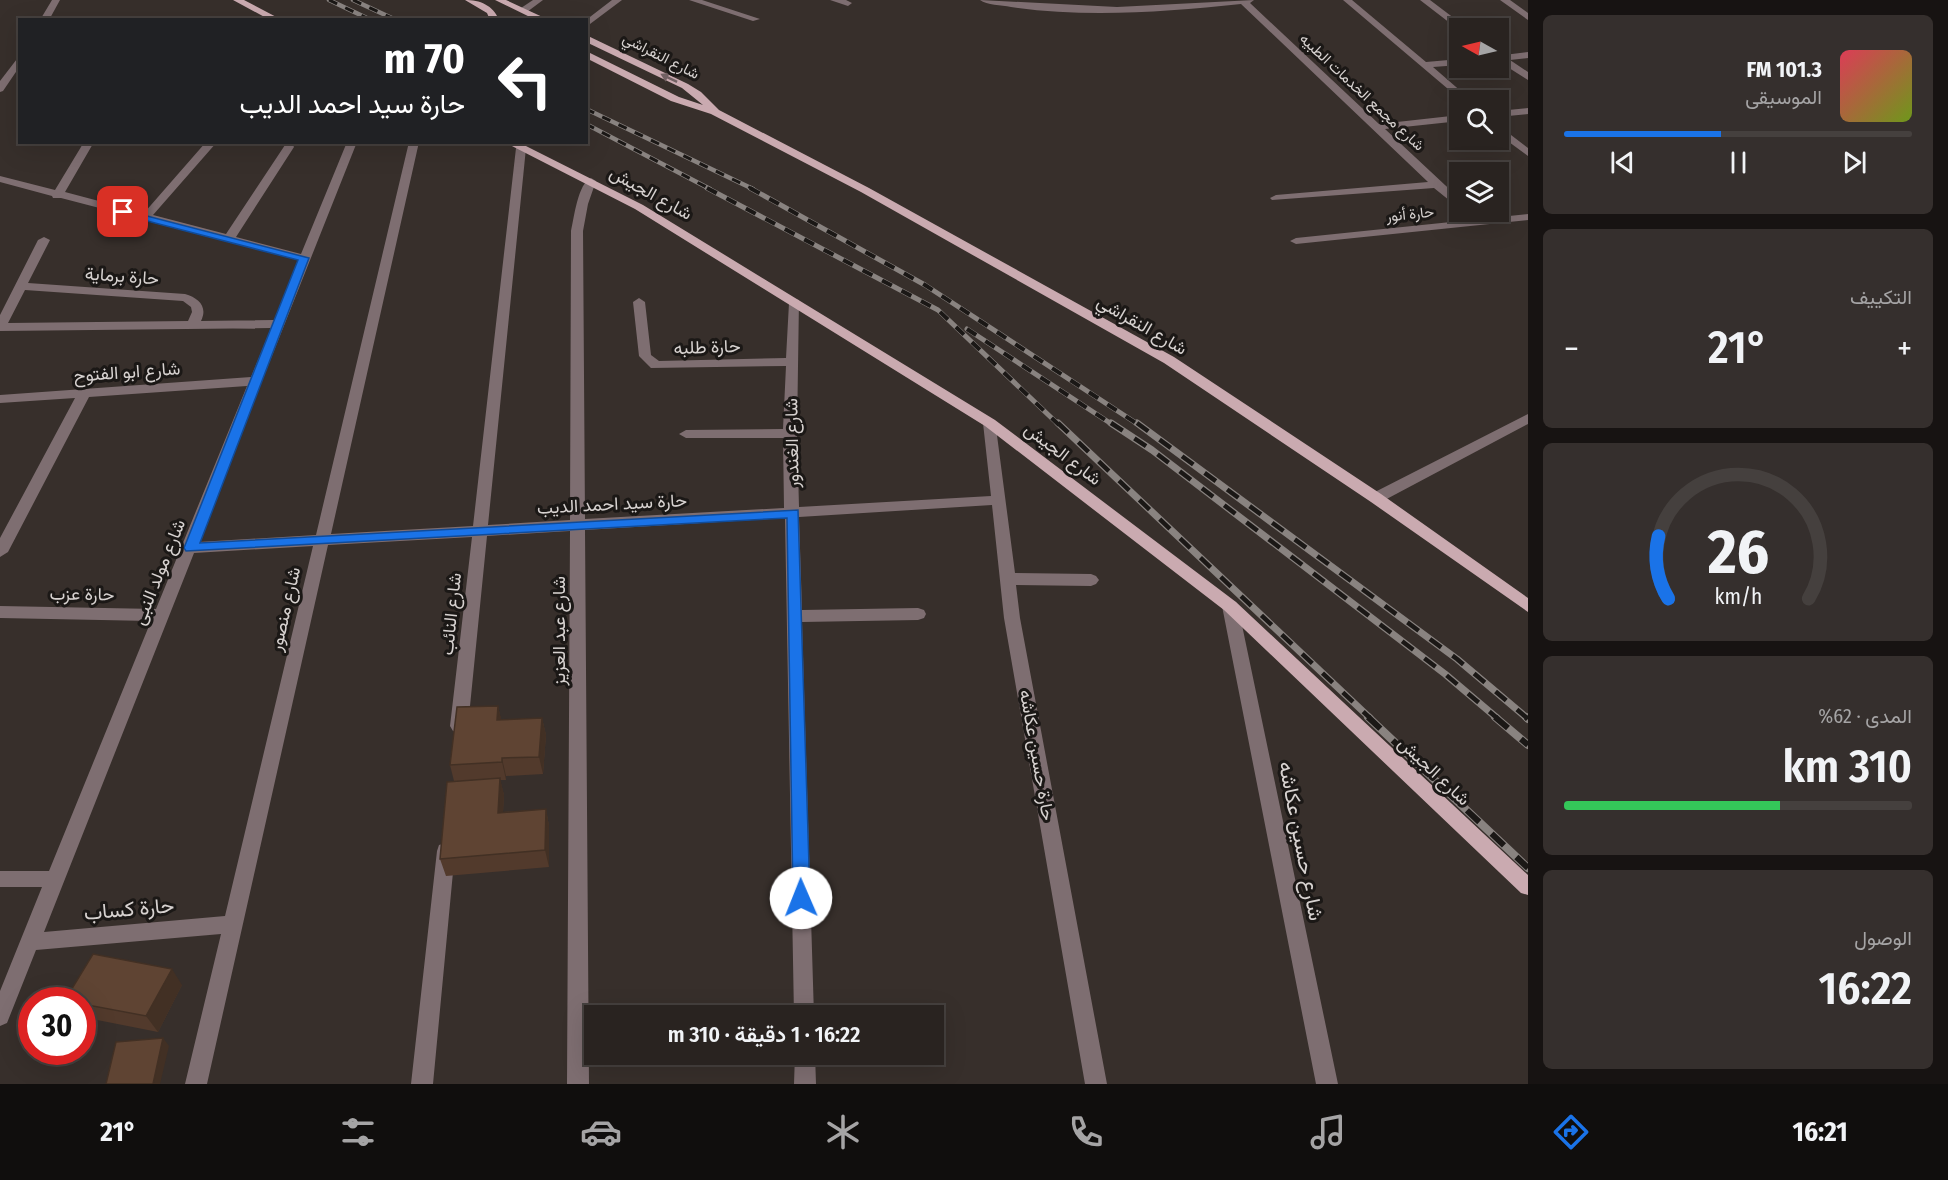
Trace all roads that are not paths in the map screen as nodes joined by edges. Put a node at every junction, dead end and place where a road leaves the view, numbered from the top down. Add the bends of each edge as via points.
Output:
1 (56, 0) edge
2 (237, 0) edge
3 (468, 0) edge
4 (499, 0) edge
5 (538, 0) edge
6 (618, 0) edge
7 (693, 0) edge
8 (834, 0) edge
9 (984, 0) edge
10 (1250, 0) edge
11 (1347, 0) edge
12 (1424, 0) edge
13 (1504, 0) edge
14 (1243, 1) edge
15 (848, 3) dead end
16 (1038, 3) edge
17 (1096, 4) edge
18 (1139, 4) edge
19 (524, 10) junction
20 (1528, 17) edge
21 (45, 18) edge
22 (274, 18) edge
23 (494, 18) edge
24 (541, 18) edge
25 (1449, 18) edge
26 (756, 19) dead end
27 (588, 22) edge
28 (588, 39) edge
29 (588, 55) edge
30 (1528, 55) edge
31 (1509, 56) edge
32 (18, 61) edge
33 (1449, 63) edge
34 (1509, 64) edge
35 (1424, 65) junction
36 (10, 73) junction
37 (0, 77) edge
38 (1528, 77) edge
39 (0, 89) edge
40 (1454, 90) edge
41 (1528, 111) edge
42 (715, 112) junction
43 (1509, 113) edge
44 (1449, 119) edge
45 (1376, 127) junction
46 (1509, 137) edge
47 (87, 144) edge
48 (210, 144) edge
49 (351, 144) edge
50 (414, 144) edge
51 (515, 145) edge
52 (289, 147) dead end
53 (1528, 153) edge
54 (0, 179) edge
55 (591, 181) junction
56 (1437, 184) junction
57 (1449, 195) edge
58 (57, 196) junction
59 (1276, 198) dead end
60 (146, 217) junction
61 (1528, 217) edge
62 (1509, 219) edge
63 (1477, 222) edge
64 (229, 238) junction
65 (44, 240) dead end
66 (1296, 241) dead end
67 (304, 258) junction
68 (20, 286) junction
69 (639, 302) dead end
70 (795, 303) junction
71 (278, 324) junction
72 (192, 325) junction
73 (0, 327) edge
74 (791, 362) junction
75 (257, 381) junction
76 (84, 394) junction
77 (0, 399) edge
78 (1528, 418) edge
79 (990, 423) junction
80 (790, 433) junction
81 (686, 434) dead end
82 (1376, 498) junction
83 (999, 500) junction
84 (793, 513) junction
85 (578, 524) junction
86 (479, 532) junction
87 (320, 540) junction
88 (191, 548) junction
89 (0, 552) edge
90 (1006, 579) junction
91 (1091, 580) dead end
92 (1230, 606) junction
93 (1528, 606) edge
94 (0, 612) edge
95 (918, 614) dead end
96 (163, 615) junction
97 (795, 616) junction
98 (457, 743) edge
99 (447, 837) edge
100 (0, 879) edge
101 (55, 879) junction
102 (1528, 887) edge
103 (232, 924) junction
104 (30, 942) junction
105 (804, 1005) edge
106 (0, 1016) edge
107 (805, 1065) edge
108 (196, 1084) edge
109 (422, 1084) edge
110 (578, 1084) edge
111 (805, 1084) edge
112 (1096, 1084) edge
113 (1327, 1084) edge

1 - 21 street
2 - 22 main road
3 - 23 main road via 491,12
4 - 19 main road
5 - 19 street
6 - 27 street
7 - 26 street
8 - 15 street
9 - 16 street
10 - 14 street
11 - 35 street
12 - 25 street
13 - 20 street
14 - 18 street
14 - 45 street, شارع مجمع الخدمات الطبيه
16 - 17 street
17 - 18 street
19 - 24 main road
42 -> 28 main road, شارع النقراشي via 685,86
29 - 42 main road, شارع النقراشي via 668,96
30 - 31 street
32 - 36 street
33 - 35 street
34 - 38 street
35 - 40 street
36 - 37 street
36 - 39 street
41 - 43 street
42 - 82 main road, شارع النقراشي via 865,190 1169,360
44 - 45 street
45 - 56 street, شارع مجمع الخدمات الطبيه
46 - 53 street
47 - 58 street
48 - 60 street
49 - 67 street, شارع مولد النبى
50 - 87 street, شارع منصور
51 - 55 main road, شارع الجيش
51 - 86 street, شارع النائب
52 - 64 street
54 - 58 street
55 - 70 main road, شارع الجيش via 679,230
55 - 85 street, شارع عبد العزيز via 577,231
56 - 57 street, شارع مجمع الخدمات الطبيه
56 - 59 street
58 - 60 street
60 - 64 street
61 - 62 street, حارة أنور
63 - 66 street, حارة أنور
64 - 67 street
65 - 68 street
67 - 71 street, شارع مولد النبى
68 - 72 street, حارة برماية via 185,298 199,308
68 - 73 street
69 - 74 street, حارة طلبه via 645,356 656,365
70 - 74 street, شارع الغندور
70 - 79 main road, شارع الجيش
71 - 72 street
71 - 75 street, شارع مولد النبى
72 - 73 street
74 - 80 street, شارع الغندور
75 - 76 street, شارع ابو الفتوح
75 - 88 street, شارع مولد النبى
76 - 77 street, شارع ابو الفتوح
76 - 89 street
78 - 82 street
79 - 83 street, حارة حسين عكاشه
79 - 92 main road, شارع الجيش
80 - 81 street
80 - 84 street, شارع الغندور
82 - 93 main road, شارع النقراشي
83 - 84 street, حارة سيد احمد الديب
83 - 90 street, حارة حسين عكاشه
84 - 85 street, حارة سيد احمد الديب
84 - 97 street, شارع الغندور
85 - 86 street, حارة سيد احمد الديب
85 - 110 street, شارع عبد العزيز
86 - 87 street, حارة سيد احمد الديب
86 - 98 street, شارع النائب
87 - 88 street, حارة سيد احمد الديب
87 - 103 street, شارع منصور
88 - 96 street, شارع مولد النبى
90 - 91 street
90 - 112 street, حارة حسين عكاشه
92 - 102 main road, شارع الجيش
92 - 113 street, شارع حسين عكاشه
94 - 96 street, حارة عزب
95 - 97 street
96 - 101 street, شارع مولد النبى
97 - 105 street, شارع الغندور
99 - 109 street
100 - 101 street
101 - 104 street, شارع مولد النبى
103 - 104 street, حارة كساب
103 - 108 street, شارع منصور
104 - 106 street, شارع مولد النبى
107 - 111 street

